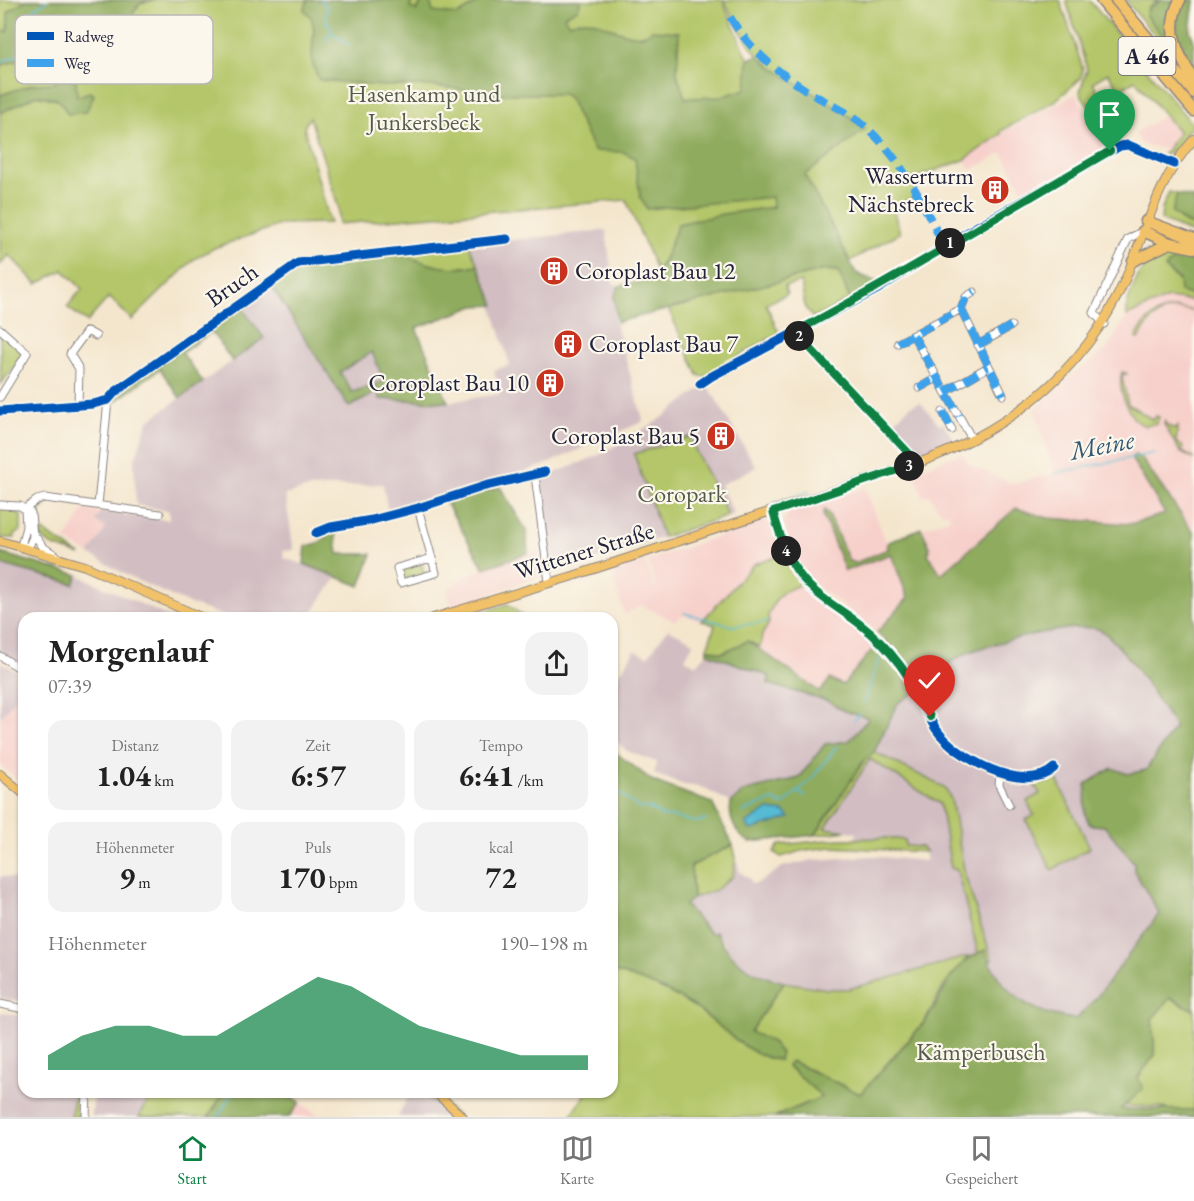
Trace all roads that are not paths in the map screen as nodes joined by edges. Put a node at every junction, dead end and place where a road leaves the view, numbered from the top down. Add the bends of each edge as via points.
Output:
1 (1101, 0) edge
2 (1116, 0) edge
3 (1180, 0) edge
4 (1194, 80) edge
5 (1194, 93) edge
6 (1194, 111) edge
7 (1194, 139) edge
8 (1174, 164) junction
9 (1144, 226) junction
10 (507, 239) dead end
11 (1194, 239) edge
12 (1170, 243) junction
13 (1194, 249) edge
14 (1133, 261) junction
15 (974, 292) dead end
16 (961, 309) junction
17 (1104, 324) junction
18 (1011, 326) dead end
19 (0, 329) edge
20 (795, 332) junction
21 (913, 335) junction
22 (96, 336) dead end
23 (898, 344) dead end
24 (978, 345) junction
25 (988, 368) junction
26 (938, 378) junction
27 (700, 384) dead end
28 (919, 388) dead end
29 (945, 392) junction
30 (1003, 395) dead end
31 (0, 397) edge
32 (108, 400) junction
33 (78, 405) junction
34 (0, 411) edge
35 (957, 412) junction
36 (952, 430) dead end
37 (972, 439) junction
38 (918, 463) junction
39 (545, 472) dead end
40 (535, 475) junction
41 (0, 505) edge
42 (98, 505) junction
43 (418, 508) junction
44 (25, 509) junction
45 (773, 512) junction
46 (160, 514) dead end
47 (32, 531) junction
48 (316, 533) dead end
49 (0, 541) edge
50 (22, 547) junction
51 (57, 556) junction
52 (432, 558) junction
53 (549, 582) junction
54 (190, 612) edge
55 (452, 612) edge
56 (0, 656) edge
57 (18, 667) edge
58 (1054, 768) dead end
59 (1000, 773) junction
60 (0, 774) edge
61 (18, 789) edge
62 (1009, 805) dead end
63 (0, 1004) edge
64 (18, 1008) edge
65 (87, 1098) edge
66 (442, 1098) edge
67 (86, 1117) edge
68 (463, 1117) edge

1 - 6 highway, A 46
2 - 5 highway, A 46
3 - 4 highway via 1173,18 1173,39
7 - 8 main road, Wittener Straße
8 - 9 main road, Wittener Straße
8 - 20 street via 1128,145 1120,146 974,228 878,289
9 - 11 highway
9 - 12 highway
9 - 14 main road, Wittener Straße
9 - 17 street via 1128,239 1094,313
10 - 32 street, Bruch via 298,263
12 - 13 highway
12 - 14 highway
14 - 17 main road, Wittener Straße
15 - 16 street via 966,297
16 - 21 street
16 - 24 street
17 - 37 main road, Wittener Straße via 1022,410
18 - 24 street
19 - 31 street via 27,352
20 - 27 street
20 - 38 street
21 - 23 street
21 - 26 street
22 - 33 street via 87,331 70,354 79,369
24 - 25 street
25 - 29 street
25 - 30 street
26 - 28 street
26 - 29 street
29 - 35 street
32 - 33 street
32 - 42 street
33 - 34 street
35 - 36 street via 944,415
35 - 37 street
37 - 38 main road, Wittener Straße
38 - 45 main road, Wittener Straße
39 - 40 street
40 - 43 street via 484,486
40 - 53 street
41 - 44 street
42 - 44 street via 45,498
42 - 46 street
43 - 48 street
43 - 52 street
44 - 47 street via 31,513
44 - 50 street
45 - 53 main road, Wittener Straße
45 - 59 street via 788,555 801,576 818,594 871,634 903,668 944,739
47 - 50 street via 31,542
47 - 51 street
49 - 50 main road
50 - 51 main road
51 - 54 main road
52 - 52 street via 436,573 401,583 397,568
53 - 55 main road, Wittener Straße
56 - 57 street
58 - 59 street via 1038,779
59 - 62 street via 999,785
60 - 61 main road
63 - 64 street
65 - 67 street
66 - 68 main road

